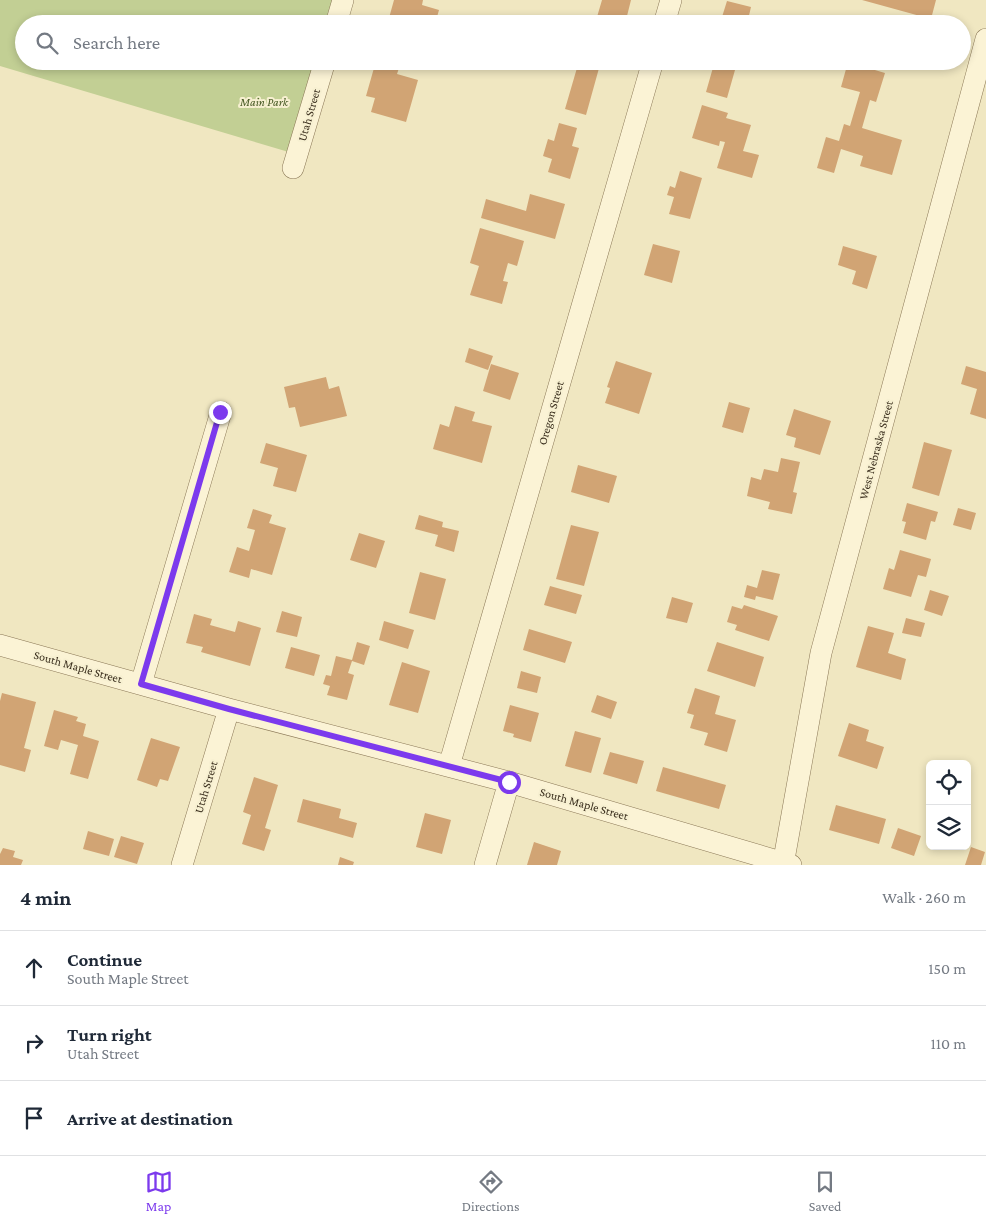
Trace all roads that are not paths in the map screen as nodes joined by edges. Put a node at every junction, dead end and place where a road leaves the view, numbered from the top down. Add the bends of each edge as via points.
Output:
1 (343, 0) edge
2 (671, 0) edge
3 (339, 15) edge
4 (667, 15) edge
5 (986, 39) edge
6 (322, 70) edge
7 (650, 70) edge
8 (293, 168) dead end
9 (220, 412) dead end
10 (0, 645) edge
11 (141, 684) junction
12 (229, 709) junction
13 (449, 766) junction
14 (509, 782) junction
15 (786, 864) edge
16 (182, 865) edge
17 (485, 865) edge

1 - 3 street
2 - 4 street
5 - 15 street, West Nebraska Street via 821,653
6 - 8 street, Utah Street
7 - 13 street, Oregon Street
9 - 11 street
10 - 11 street, South Maple Street
11 - 12 street, South Maple Street
12 - 13 street, South Maple Street
12 - 16 street, Utah Street
13 - 14 street, South Maple Street
14 - 15 street, South Maple Street
14 - 17 street

